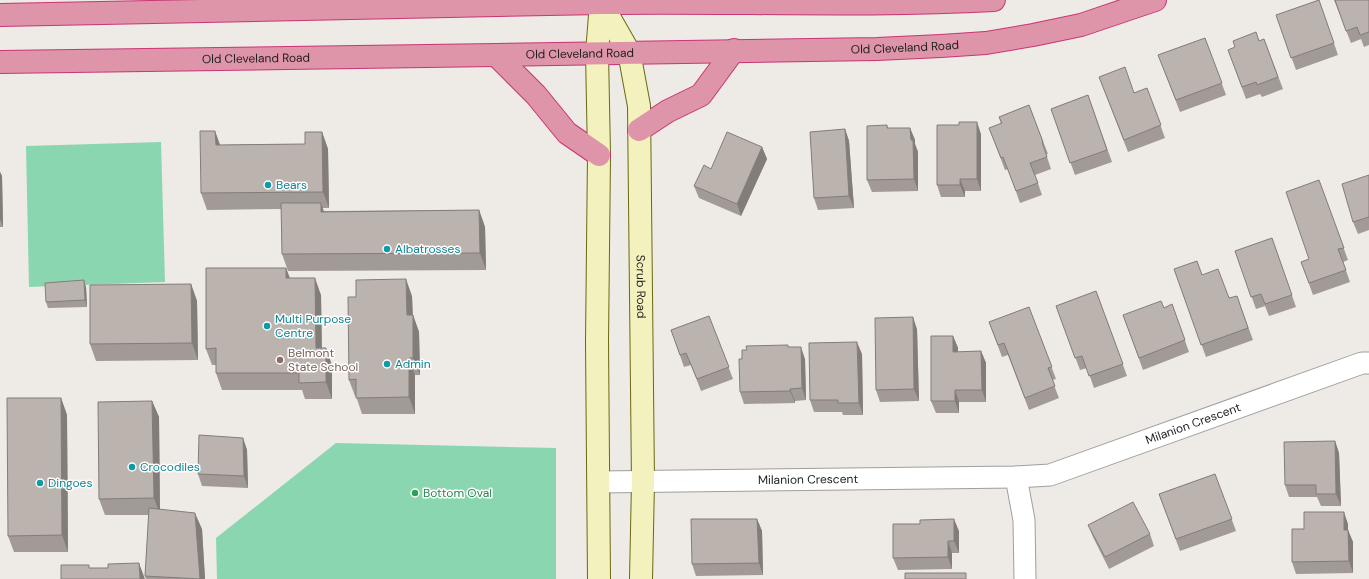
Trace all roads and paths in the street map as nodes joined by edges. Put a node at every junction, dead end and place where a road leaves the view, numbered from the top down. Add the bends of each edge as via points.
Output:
1 (994, 0) edge
2 (1155, 0) edge
3 (601, 2) edge
4 (0, 15) edge
5 (734, 50) junction
6 (629, 52) junction
7 (597, 53) junction
8 (496, 55) junction
9 (0, 62) edge
10 (639, 130) junction
11 (599, 155) junction
12 (1369, 363) edge
13 (1016, 477) junction
14 (599, 482) junction
15 (643, 482) junction
16 (599, 579) edge
17 (641, 579) edge
18 (1025, 579) edge

1 - 3 highway via 836,3
2 - 5 highway, Old Cleveland Road via 1082,25 986,43
3 - 4 highway
3 - 6 main road, Scrub Road
3 - 7 main road
5 - 6 highway, Old Cleveland Road
5 - 10 highway via 701,95 668,111
6 - 7 highway, Old Cleveland Road
6 - 10 main road, Scrub Road via 638,94
7 - 8 highway, Old Cleveland Road
7 - 11 main road
8 - 9 highway, Old Cleveland Road
8 - 11 highway via 536,95 567,133
10 - 15 main road, Scrub Road
11 - 14 main road
12 - 13 street, Milanion Crescent via 1362,363 1050,475
13 - 15 street, Milanion Crescent
13 - 18 street via 1024,520
14 - 15 street, Milanion Crescent
14 - 16 main road
15 - 17 main road, Scrub Road

